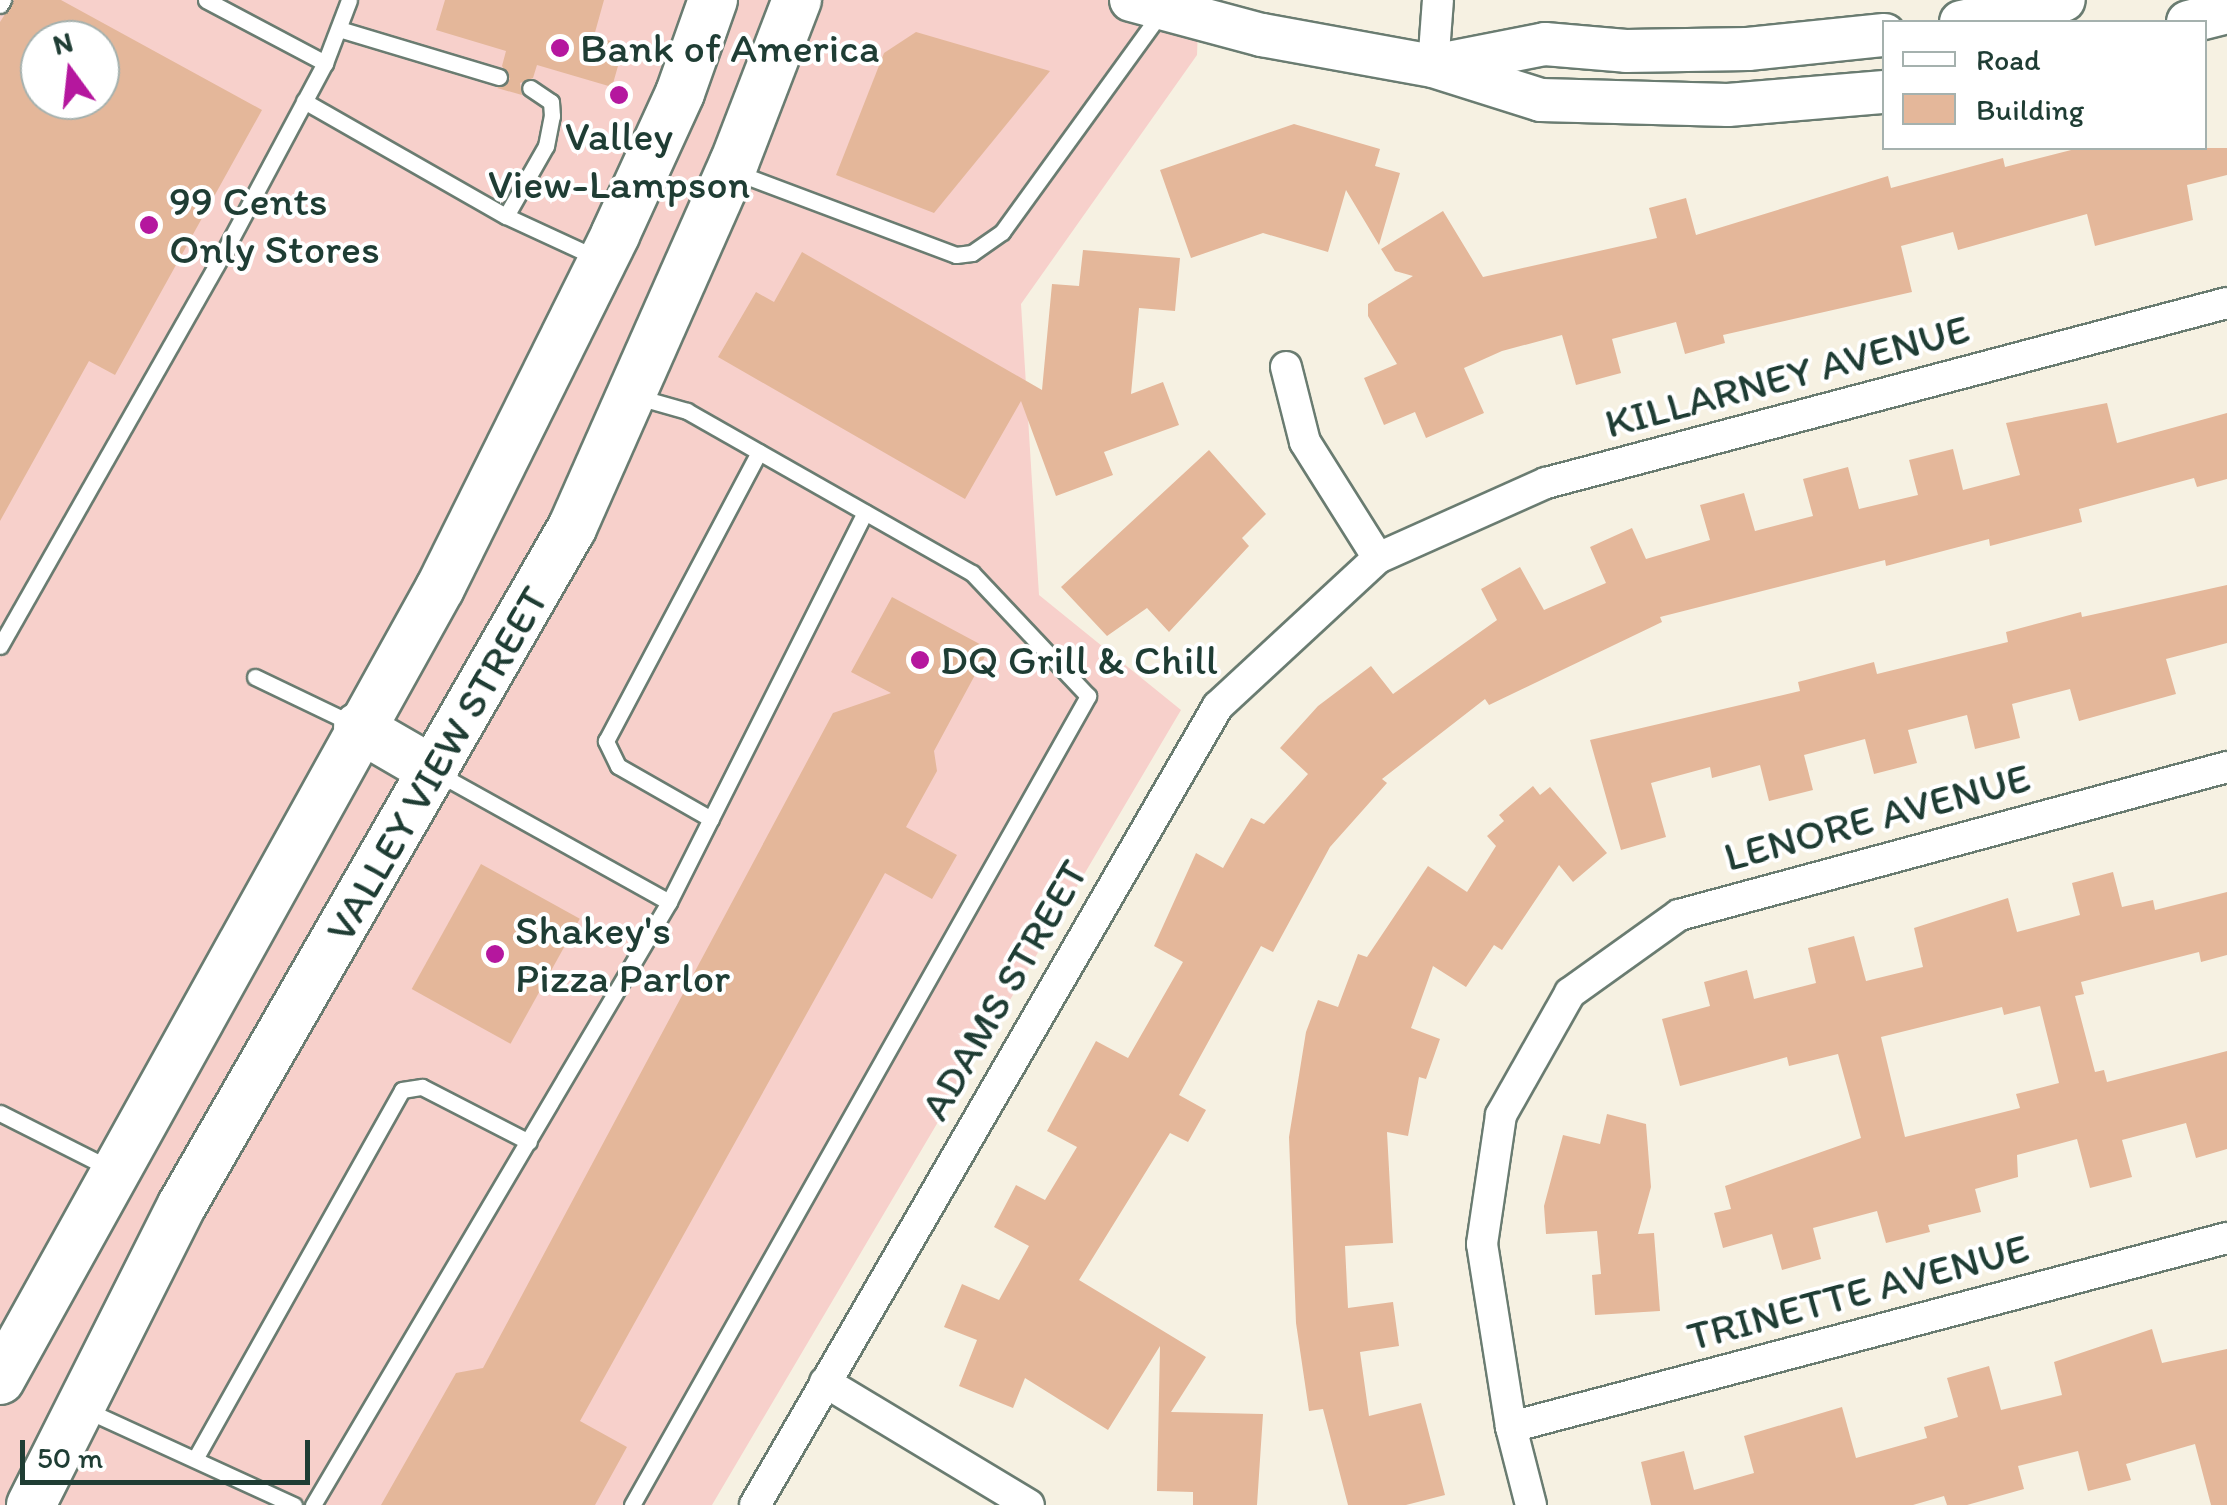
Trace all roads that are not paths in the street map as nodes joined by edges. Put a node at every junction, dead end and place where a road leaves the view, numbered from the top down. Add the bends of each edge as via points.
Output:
1 (206, 0) edge
2 (349, 0) edge
3 (713, 0) edge
4 (797, 0) edge
5 (1438, 0) edge
6 (2064, 0) edge
7 (1146, 5) edge
8 (2227, 12) edge
9 (1970, 20) edge
10 (2196, 20) edge
11 (340, 29) junction
12 (1882, 35) edge
13 (324, 63) junction
14 (1433, 66) junction
15 (499, 78) dead end
16 (530, 88) dead end
17 (1882, 92) edge
18 (304, 101) junction
19 (731, 170) junction
20 (506, 216) junction
21 (603, 261) junction
22 (2227, 303) edge
23 (1286, 367) dead end
24 (634, 396) junction
25 (759, 452) junction
26 (865, 512) junction
27 (1378, 558) junction
28 (0, 646) edge
29 (255, 677) dead end
30 (358, 727) junction
31 (2227, 767) edge
32 (434, 771) junction
33 (711, 819) junction
34 (669, 902) junction
35 (0, 1113) edge
36 (529, 1142) junction
37 (115, 1170) junction
38 (2227, 1238) edge
39 (3, 1368) edge
40 (825, 1382) junction
41 (80, 1407) junction
42 (1511, 1428) junction
43 (194, 1459) junction
44 (30, 1505) edge
45 (294, 1505) edge
46 (314, 1505) edge
47 (632, 1505) edge
48 (754, 1505) edge
49 (1030, 1505) edge
50 (1531, 1505) edge

1 - 13 lane
2 - 11 lane
3 - 21 main road, VALLEY VIEW STREET via 680,93
4 - 19 main road, VALLEY VIEW STREET
5 - 14 street
6 - 9 main road
7 - 14 main road
7 - 19 lane via 1002,232 972,253 956,255
8 - 10 main road
11 - 13 lane
11 - 15 lane
12 - 14 main road via 1748,50 1626,52 1545,44
13 - 18 lane
14 - 17 main road via 1541,100 1728,105
16 - 20 lane via 551,102 552,116 546,146
18 - 20 lane
18 - 28 lane
19 - 24 main road, VALLEY VIEW STREET
20 - 21 lane
21 - 30 main road, VALLEY VIEW STREET via 440,588
22 - 27 street, KILLARNEY AVENUE via 1546,483
23 - 27 street via 1305,442
24 - 25 lane via 687,411
24 - 32 main road, VALLEY VIEW STREET via 572,528
25 - 26 lane
25 - 33 lane via 606,741 618,766
26 - 33 lane
26 - 47 lane via 972,573 1088,696
27 - 40 street, ADAMS STREET via 1218,706
29 - 30 lane
30 - 32 main road
30 - 37 main road, VALLEY VIEW STREET
31 - 42 street, LENORE AVENUE via 1679,914 1570,993 1502,1115 1482,1244
32 - 34 lane
32 - 41 main road, VALLEY VIEW STREET via 182,1205
33 - 34 lane
34 - 36 lane
35 - 37 lane
36 - 43 lane via 422,1087 402,1090
36 - 46 lane
37 - 39 main road, VALLEY VIEW STREET
38 - 42 street, TRINETTE AVENUE
40 - 48 street, ADAMS STREET
40 - 49 street
41 - 43 lane
41 - 44 main road, VALLEY VIEW STREET
42 - 50 street
43 - 45 lane

